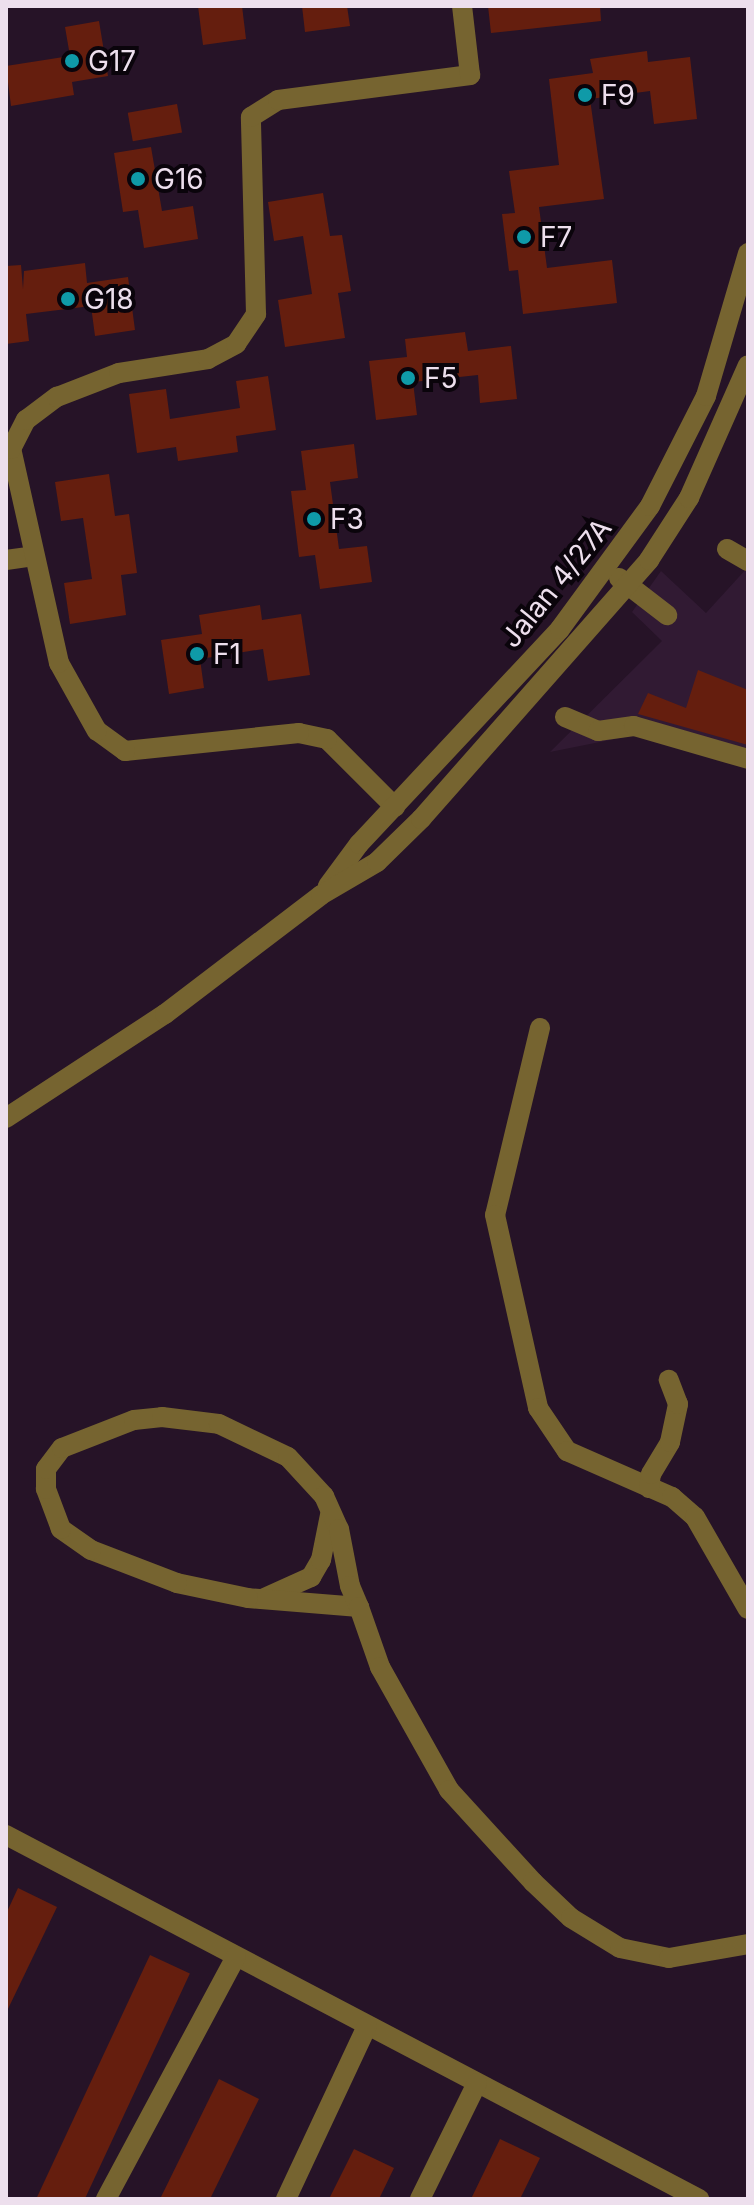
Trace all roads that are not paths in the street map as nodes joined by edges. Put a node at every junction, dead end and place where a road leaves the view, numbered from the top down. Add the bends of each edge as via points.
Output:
1 (462, 6) edge
2 (748, 253) edge
3 (748, 365) edge
4 (727, 549) dead end
5 (34, 556) junction
6 (6, 560) edge
7 (748, 561) edge
8 (607, 568) junction
9 (629, 586) junction
10 (667, 615) dead end
11 (565, 717) dead end
12 (748, 759) edge
13 (395, 807) junction
14 (321, 895) junction
15 (540, 1028) dead end
16 (6, 1118) edge
17 (669, 1380) dead end
18 (649, 1488) junction
19 (331, 1511) junction
20 (262, 1599) junction
21 (359, 1607) junction
22 (748, 1609) edge
23 (6, 1835) edge
24 (748, 1944) edge
25 (236, 1957) junction
26 (367, 2026) junction
27 (477, 2083) junction
28 (106, 2199) edge
29 (286, 2199) edge
30 (420, 2199) edge
31 (699, 2199) edge

1 - 5 street via 470,75 278,100 251,117 256,314 236,344 208,359 119,373 57,397 26,420 11,449
2 - 8 street, Jalan 4/27A via 710,384 684,446
3 - 9 street, Jalan 4/27A via 689,498
4 - 7 street
5 - 6 street
5 - 13 street via 59,663 97,731 125,751 299,733 327,739
8 - 9 street
8 - 13 street, Jalan 4/27A via 560,629
9 - 10 street
9 - 14 street, Jalan 4/27A via 421,819 377,862
11 - 12 street via 598,731 634,726
13 - 14 street, Jalan 4/27A
14 - 16 street, Jalan 4/27A via 165,1014
15 - 18 street via 495,1215 538,1408 567,1451
17 - 18 street via 678,1404 670,1442
18 - 22 street via 672,1497 695,1517
19 - 20 street via 321,1560 311,1577
19 - 20 street via 288,1457 219,1424 162,1417 134,1420 62,1448 46,1469 46,1489 61,1529 91,1550 177,1583
19 - 21 street
20 - 21 street
21 - 24 street via 380,1667 449,1790 571,1918 620,1948 669,1958
23 - 25 street
25 - 26 street
25 - 28 street
26 - 27 street
26 - 29 street
27 - 30 street
27 - 31 street

